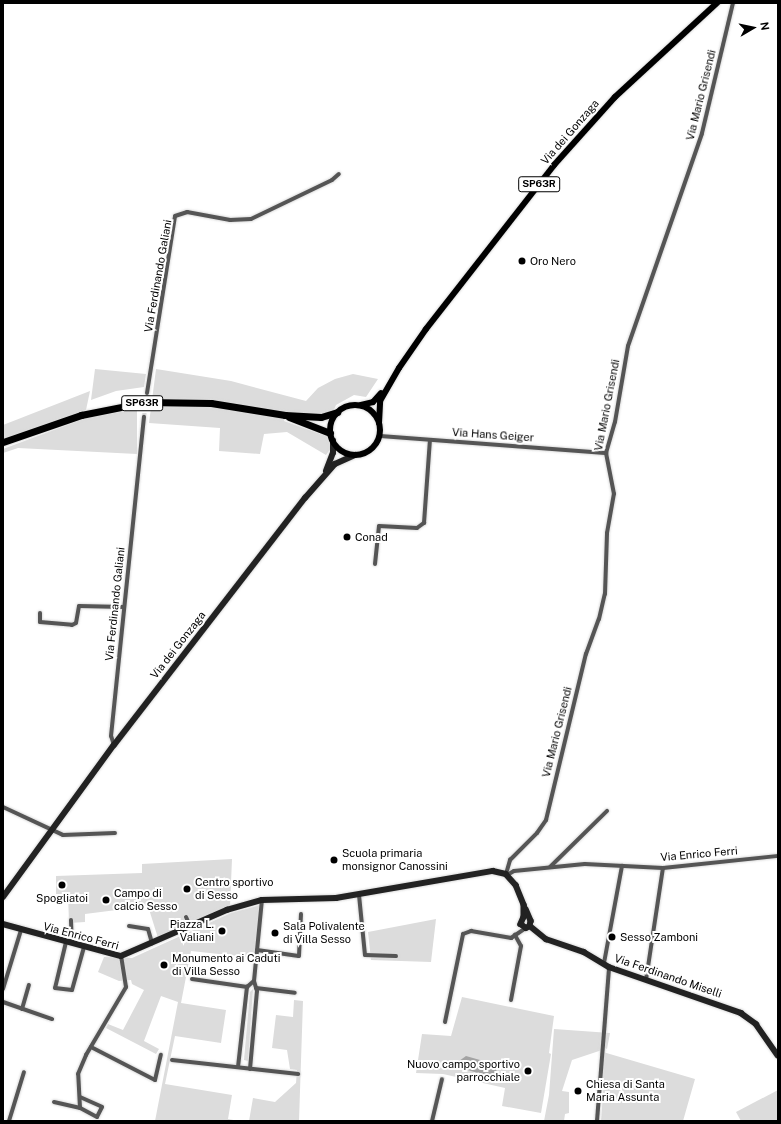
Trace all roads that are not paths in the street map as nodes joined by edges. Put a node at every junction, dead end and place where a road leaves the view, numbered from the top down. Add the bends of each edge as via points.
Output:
1 (717, 3) edge
2 (733, 3) edge
3 (339, 174) dead end
4 (386, 388) junction
5 (147, 393) tunnel mouth
6 (361, 405) junction
7 (337, 412) junction
8 (285, 415) junction
9 (144, 418) tunnel mouth
10 (379, 423) junction
11 (330, 433) junction
12 (379, 436) junction
13 (430, 440) junction
14 (333, 441) junction
15 (3, 442) edge
16 (606, 453) junction
17 (355, 455) junction
18 (322, 477) junction
19 (376, 564) dead end
20 (124, 607) junction
21 (40, 613) dead end
22 (114, 745) junction
23 (3, 807) edge
24 (607, 811) dead end
25 (53, 829) junction
26 (115, 833) dead end
27 (778, 856) edge
28 (622, 866) junction
29 (549, 868) junction
30 (663, 868) junction
31 (507, 875) junction
32 (358, 895) junction
33 (3, 897) edge
34 (262, 900) junction
35 (301, 914) dead end
36 (186, 917) dead end
37 (71, 920) dead end
38 (527, 923) junction
39 (3, 924) edge
40 (129, 926) dead end
41 (190, 926) junction
42 (21, 930) junction
43 (516, 935) junction
44 (69, 943) junction
45 (152, 943) junction
46 (84, 947) junction
47 (257, 950) junction
48 (121, 956) junction
49 (396, 956) dead end
50 (606, 965) junction
51 (192, 979) dead end
52 (646, 980) junction
53 (254, 981) junction
54 (29, 985) dead end
55 (247, 987) junction
56 (256, 988) junction
57 (3, 989) edge
58 (295, 993) dead end
59 (511, 1000) dead end
60 (3, 1002) edge
61 (22, 1009) junction
62 (52, 1019) dead end
63 (445, 1022) dead end
64 (91, 1047) junction
65 (161, 1055) dead end
66 (778, 1056) edge
67 (172, 1060) dead end
68 (238, 1067) junction
69 (250, 1069) junction
70 (24, 1072) dead end
71 (298, 1074) dead end
72 (442, 1079) dead end
73 (80, 1097) junction
74 (54, 1102) dead end
75 (80, 1108) junction
76 (9, 1121) edge
77 (432, 1121) edge
78 (597, 1121) edge

1 - 4 main road, Via dei Gonzaga / SP63R via 659,55 584,129 426,329
2 - 16 street, Via Mario Grisendi via 702,133 628,346 616,415
3 - 5 street, Via Ferdinando Galiani via 332,180 251,219 230,220 187,212 176,216
4 - 6 main road, SP63R via 373,402
4 - 10 main road, SP63R via 380,401
6 - 7 main road, SP63R via 348,406
6 - 10 main road via 372,412
7 - 8 highway, SP63R via 320,417
7 - 11 main road via 331,421
8 - 11 highway, SP63R
8 - 15 highway, SP63R via 211,403 146,402 81,415
9 - 20 street, Via Ferdinando Galiani
10 - 12 main road, SP63R
11 - 14 main road
12 - 13 street, Via Hans Geiger
12 - 17 main road via 370,449
13 - 16 street, Via Hans Geiger
13 - 19 street via 424,523 417,528 379,526
14 - 17 main road via 342,451
14 - 18 street, Via dei Gonzaga via 331,462
16 - 31 street, Via Mario Grisendi via 614,494 607,533 605,594 584,661 546,820 537,833 510,860
17 - 18 street, Via dei Gonzaga via 343,459
18 - 22 street, Via dei Gonzaga
20 - 21 street via 79,606 76,623 72,625 40,622
20 - 22 street, Via Ferdinando Galiani via 111,736
22 - 25 street, Via dei Gonzaga
23 - 25 street
24 - 29 street
25 - 26 street via 63,835
25 - 33 street, Via dei Gonzaga
27 - 30 street, Via Enrico Ferri
28 - 29 street, Via Enrico Ferri via 584,864
28 - 30 street, Via Enrico Ferri
28 - 50 street
29 - 31 street, Via Enrico Ferri via 514,871
30 - 52 street
31 - 32 street, Via Enrico Ferri via 489,872
31 - 38 street via 516,885 524,905
32 - 34 street, Via Enrico Ferri via 323,899
32 - 49 street via 365,955
34 - 41 street, Via Enrico Ferri via 227,910
34 - 47 street
35 - 47 street via 299,956
36 - 41 street
37 - 44 street
38 - 43 street
38 - 50 street, Via Ferdinando Miselli via 546,939 584,952
39 - 42 street, Via Enrico Ferri
40 - 45 street, Via Enrico Ferri via 148,929
41 - 45 street, Via Enrico Ferri
42 - 44 street, Via Enrico Ferri
42 - 57 street
43 - 59 street via 521,946
43 - 63 street via 503,938 467,931 462,936
44 - 46 street, Via Enrico Ferri
44 - 46 street via 55,988 72,990
45 - 48 street, Via Enrico Ferri
46 - 48 street, Via Enrico Ferri
47 - 53 street
48 - 64 street via 126,987
50 - 52 street, Via Ferdinando Miselli
50 - 78 street
51 - 55 street
52 - 66 street, Via Ferdinando Miselli via 742,1012 756,1024
53 - 55 street
53 - 56 street
54 - 61 street
55 - 68 street
56 - 58 street
56 - 69 street
60 - 61 street
61 - 62 street
64 - 65 street via 155,1080
64 - 73 street via 78,1074
67 - 68 street
68 - 69 street
69 - 71 street
70 - 76 street
72 - 77 street
73 - 75 street
73 - 75 street via 102,1107 97,1117
74 - 75 street

